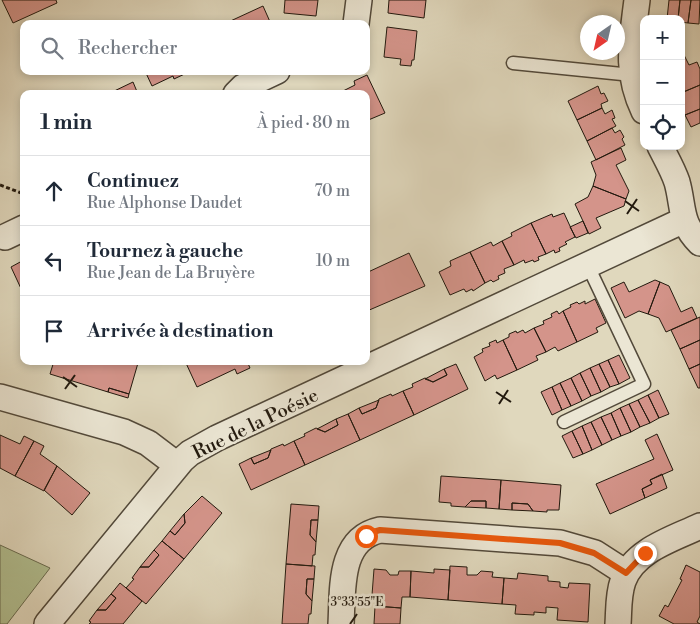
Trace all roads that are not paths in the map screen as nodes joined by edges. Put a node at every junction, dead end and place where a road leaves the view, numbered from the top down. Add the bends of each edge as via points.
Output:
1 (359, 0) edge
2 (637, 0) edge
3 (356, 20) edge
4 (513, 63) dead end
5 (268, 75) edge
6 (632, 75) junction
7 (240, 90) edge
8 (641, 105) edge
9 (662, 150) edge
10 (692, 217) edge
11 (700, 243) edge
12 (588, 266) junction
13 (0, 397) edge
14 (564, 422) dead end
15 (177, 465) junction
16 (700, 526) edge
17 (626, 573) junction
18 (47, 624) edge
19 (341, 624) edge
20 (618, 624) edge

1 - 3 street
2 - 6 street
4 - 6 lane
5 - 7 street
6 - 8 street
9 - 10 street
10 - 11 street via 692,234
10 - 12 street, Rue de la Poésie
12 - 14 lane via 644,384
12 - 15 street, Rue de la Poésie via 217,438 190,453
13 - 15 street via 124,432 148,443
15 - 18 street, Rue de la Poésie
16 - 17 street via 645,553
17 - 19 street via 594,553 560,543 380,530 358,542 349,554
17 - 20 street

